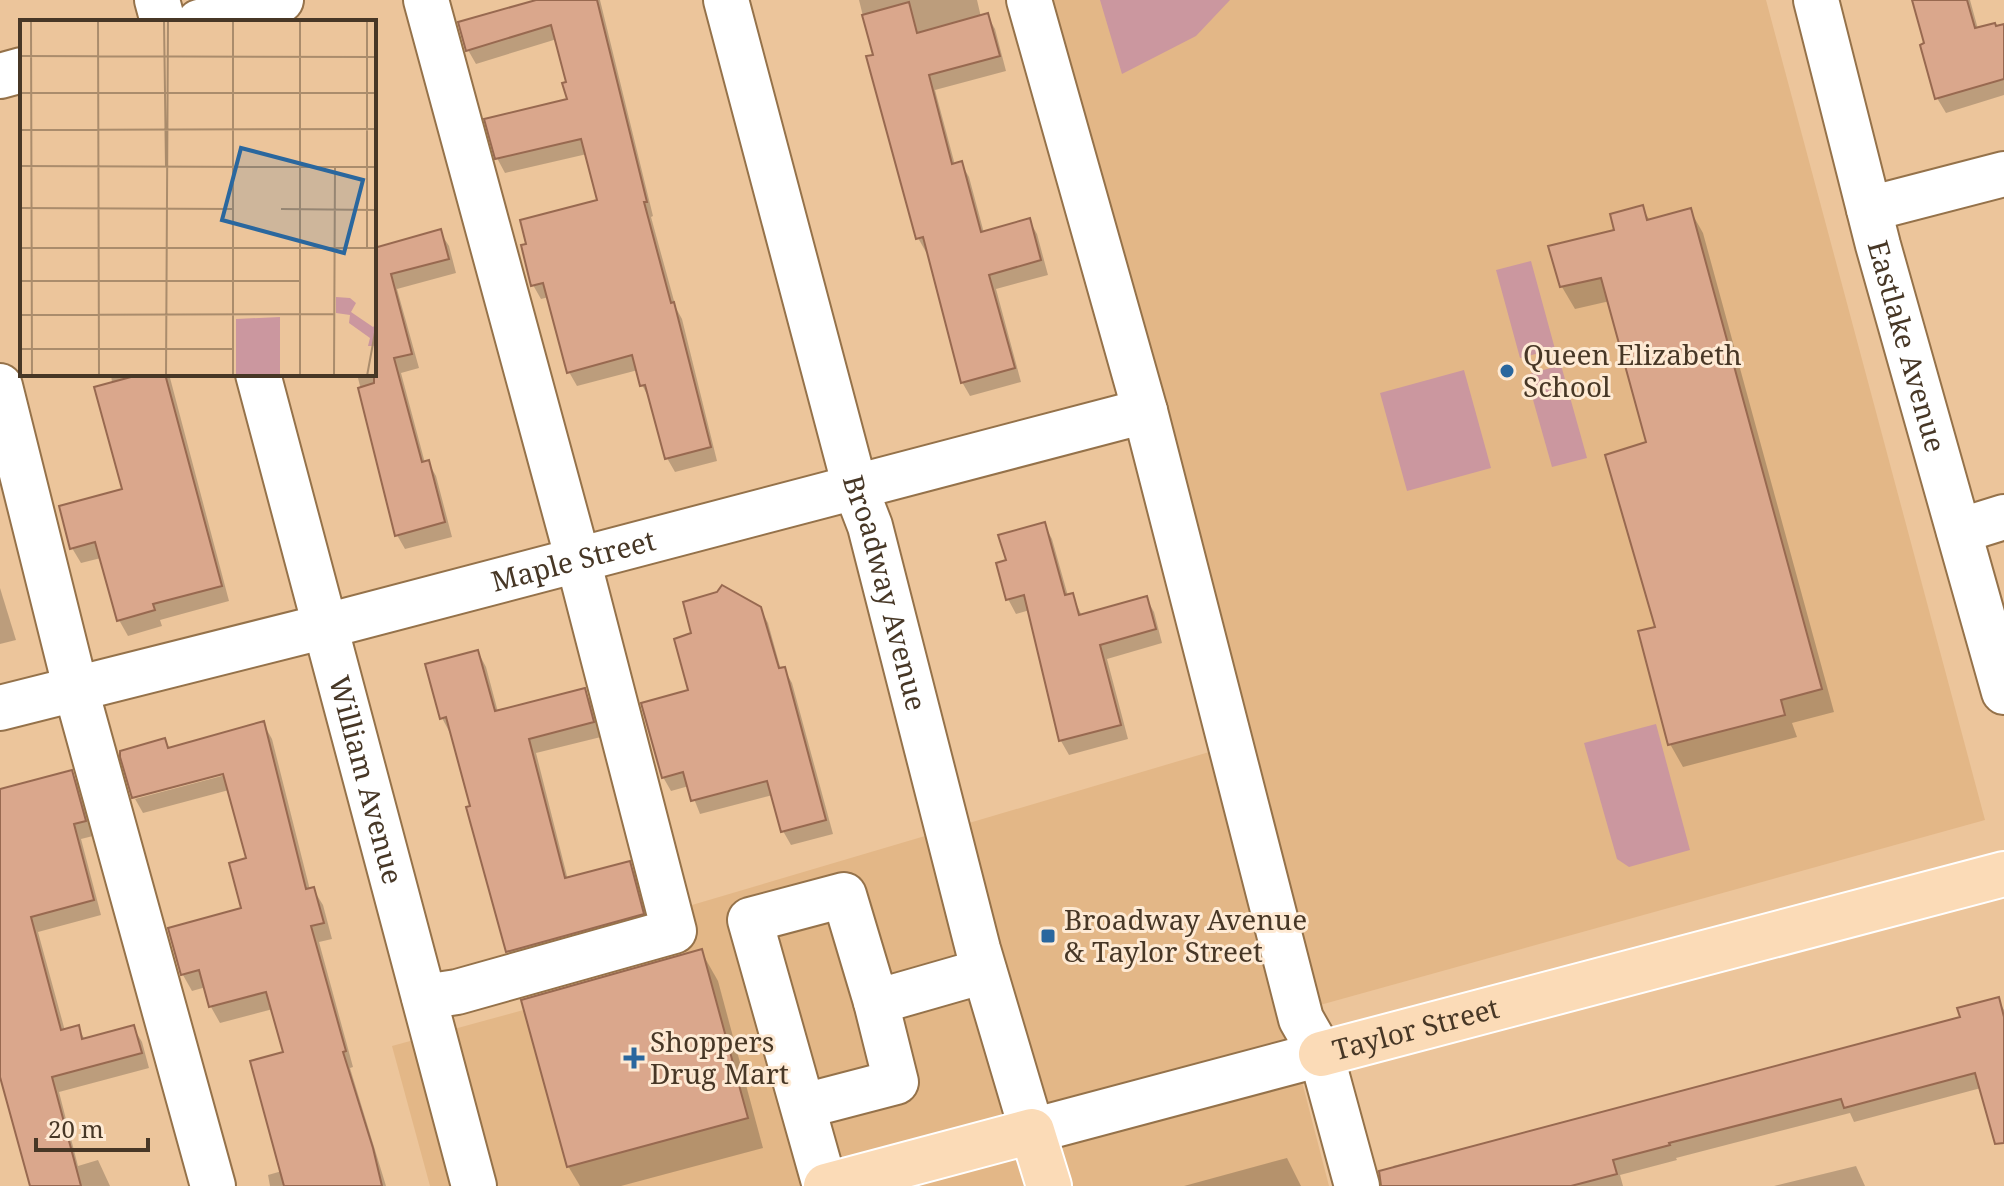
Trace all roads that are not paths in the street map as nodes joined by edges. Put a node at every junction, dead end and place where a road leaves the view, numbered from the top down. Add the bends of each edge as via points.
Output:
1 (157, 0) edge
2 (281, 0) edge
3 (426, 0) edge
4 (726, 0) edge
5 (1029, 0) edge
6 (1816, 0) edge
7 (162, 20) edge
8 (206, 20) edge
9 (20, 71) edge
10 (0, 76) edge
11 (2004, 174) edge
12 (1869, 209) junction
13 (259, 376) edge
14 (0, 386) edge
15 (1145, 411) junction
16 (855, 487) junction
17 (2004, 517) edge
18 (1959, 531) junction
19 (578, 560) junction
20 (326, 626) junction
21 (76, 690) junction
22 (2004, 692) edge
23 (0, 708) edge
24 (2004, 874) edge
25 (984, 971) junction
26 (424, 997) junction
27 (876, 1002) junction
28 (1321, 1054) junction
29 (804, 1106) junction
30 (1032, 1131) junction
31 (213, 1186) edge
32 (474, 1186) edge
33 (826, 1186) edge
34 (1049, 1186) edge
35 (1357, 1186) edge

1 - 7 street
2 - 8 street
3 - 19 street
4 - 16 street, Broadway Avenue
5 - 15 street
6 - 12 street, Eastlake Avenue
9 - 10 street
11 - 12 street
12 - 18 street, Eastlake Avenue
13 - 20 street, William Avenue
14 - 21 street
15 - 16 street, Maple Street
15 - 28 street via 1301,1019
16 - 19 street, Maple Street
16 - 25 street, Broadway Avenue via 870,526
17 - 18 street
18 - 22 street, Eastlake Avenue
19 - 20 street, Maple Street
19 - 26 street via 674,931
20 - 21 street, Maple Street
20 - 26 street, William Avenue
21 - 23 street, Maple Street
21 - 31 street
24 - 28 main road, Taylor Street
25 - 27 street
25 - 30 street, Broadway Avenue
26 - 32 street, William Avenue
27 - 29 street via 896,1082
27 - 29 street via 844,895 750,920
28 - 30 street, Taylor Street
28 - 35 street
29 - 33 street
30 - 33 main road, Taylor Street
30 - 34 main road, Broadway Avenue

